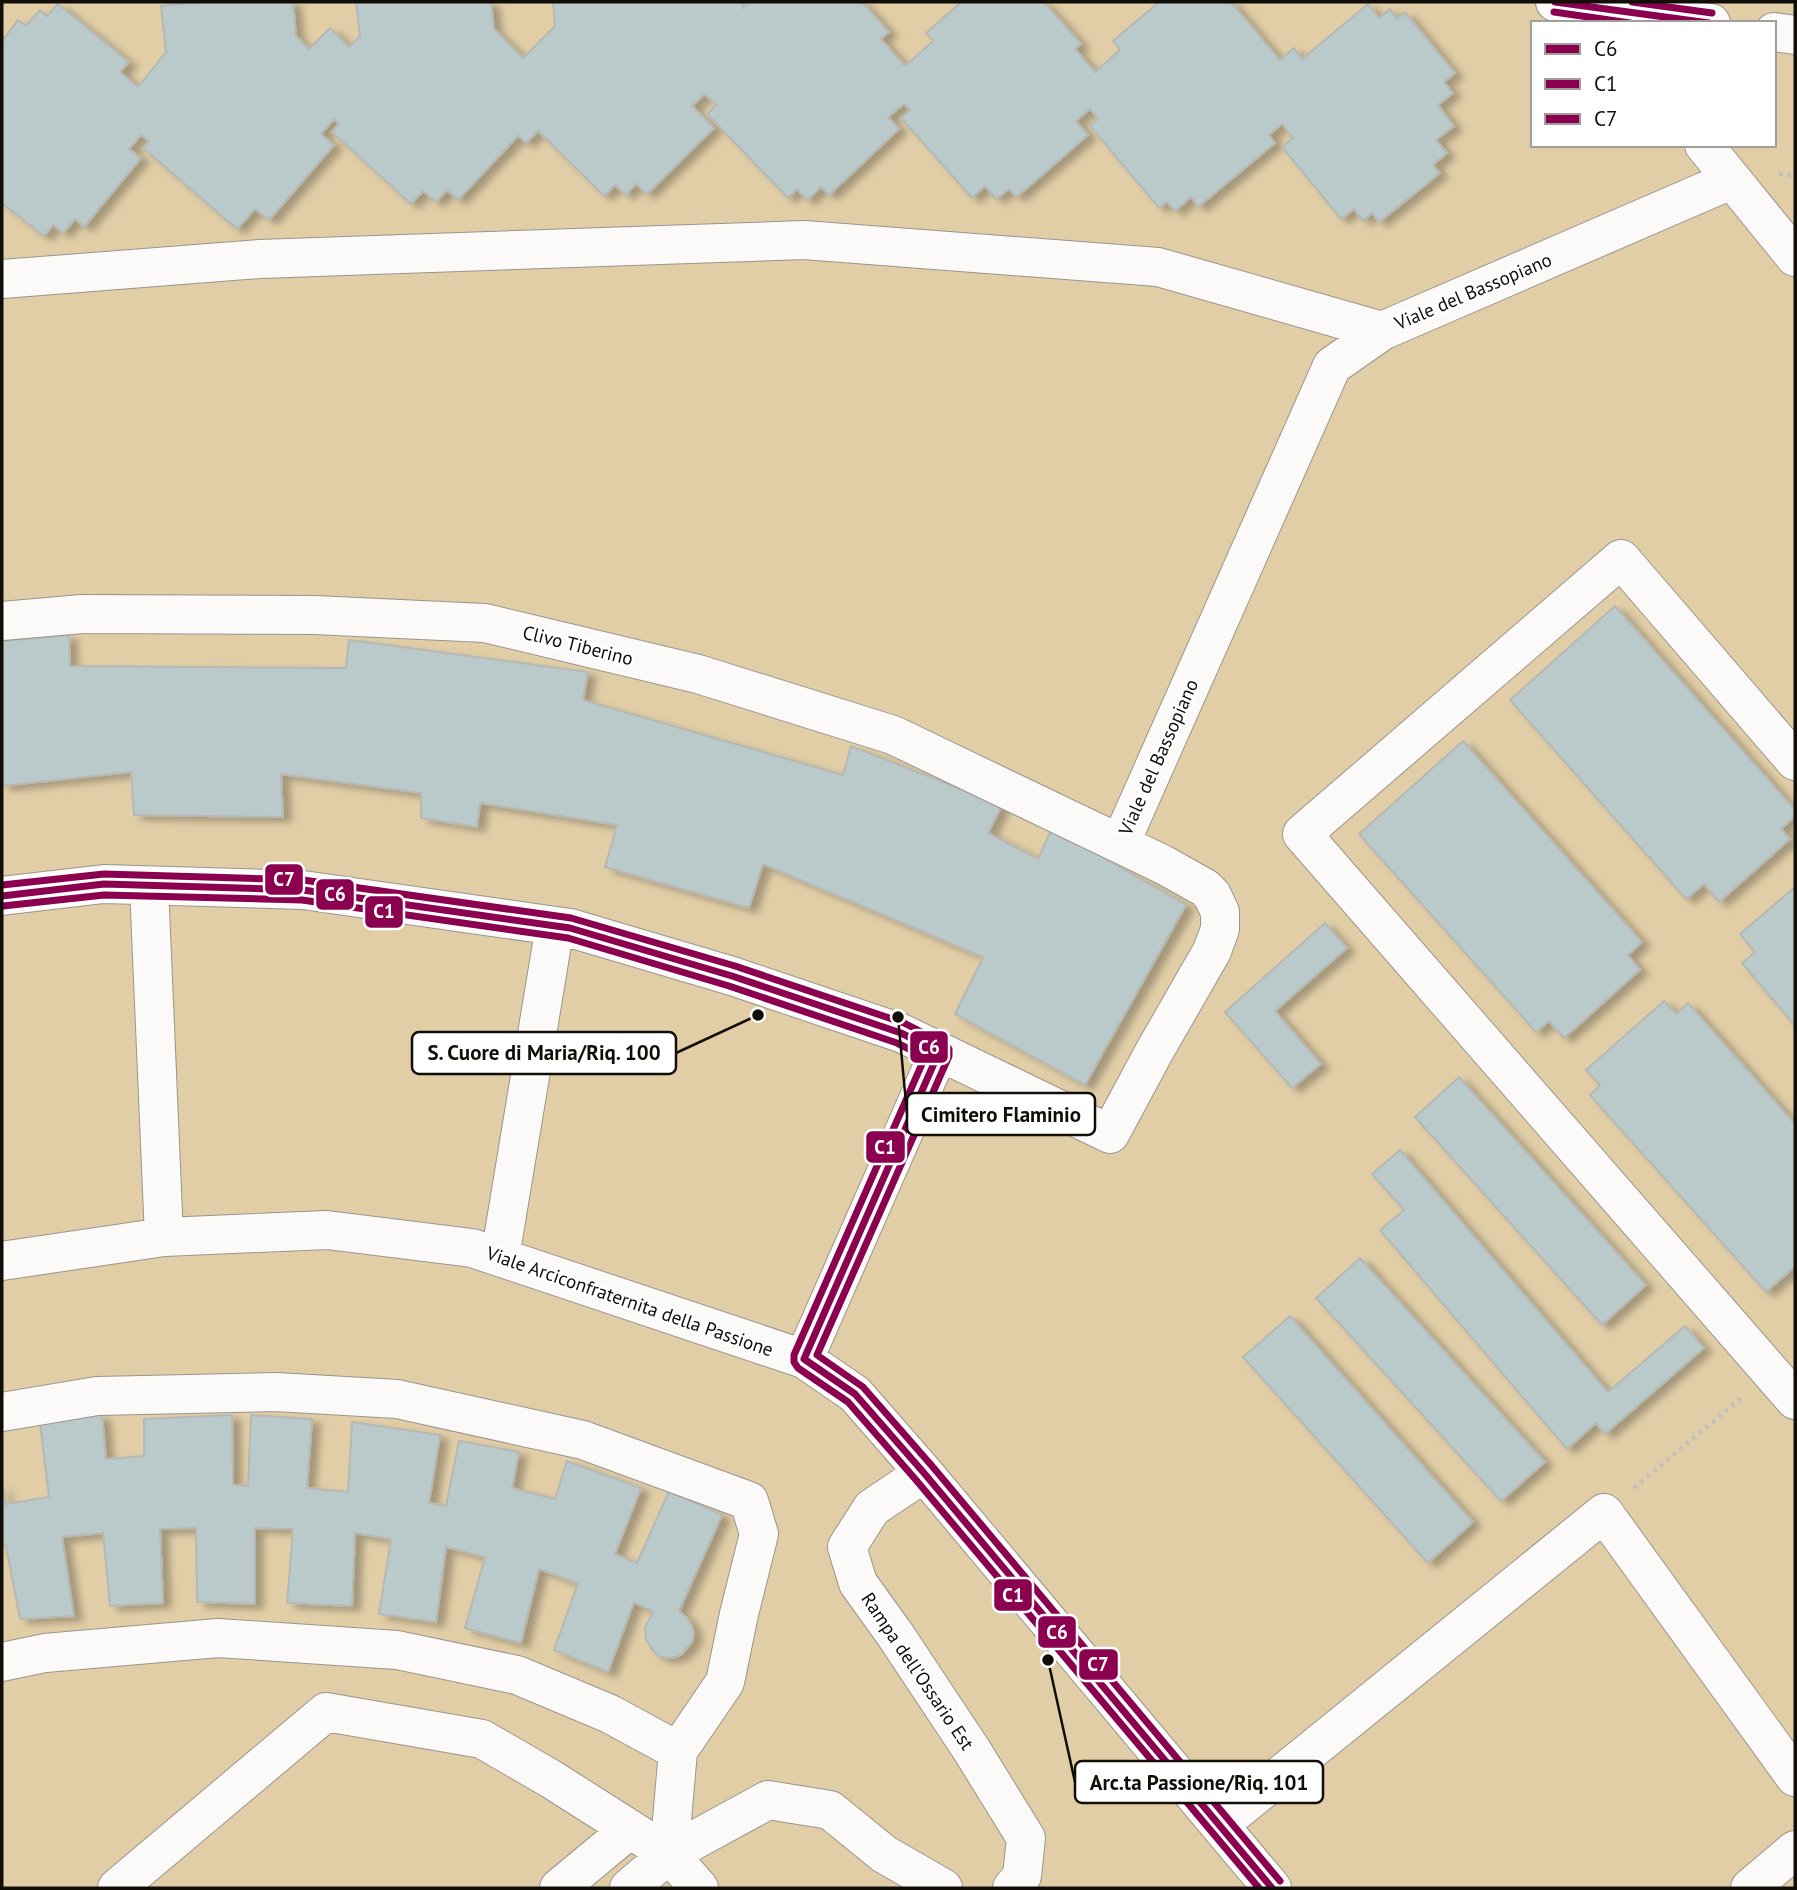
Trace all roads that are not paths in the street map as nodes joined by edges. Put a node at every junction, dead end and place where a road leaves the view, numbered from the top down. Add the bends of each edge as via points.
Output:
1 (1555, 2) edge
2 (1662, 19) edge
3 (1686, 21) edge
4 (1776, 32) edge
5 (1795, 35) edge
6 (1706, 147) edge
7 (1731, 180) junction
8 (1795, 257) edge
9 (2, 279) edge
10 (1382, 331) junction
11 (2, 621) edge
12 (1795, 761) edge
13 (1120, 844) junction
14 (149, 886) junction
15 (2, 895) edge
16 (555, 926) junction
17 (939, 1052) junction
18 (164, 1237) junction
19 (500, 1257) junction
20 (2, 1261) edge
21 (804, 1359) junction
22 (1787, 1375) edge
23 (2, 1412) edge
24 (924, 1473) junction
25 (2, 1662) edge
26 (678, 1751) junction
27 (1795, 1777) edge
28 (1219, 1825) junction
29 (630, 1829) junction
30 (1795, 1850) edge
31 (669, 1854) junction
32 (131, 1884) edge
33 (559, 1888) edge
34 (629, 1888) edge
35 (699, 1888) edge
36 (943, 1888) edge
37 (1012, 1888) edge
38 (1272, 1888) edge
39 (1750, 1888) edge

1 - 2 lane
2 - 3 lane
4 - 5 lane
6 - 7 lane
7 - 8 lane
7 - 10 lane, Viale del Bassopiano
9 - 10 lane via 260,260 804,240 1158,267
10 - 13 lane, Viale del Bassopiano via 1332,366
11 - 13 lane, Clivo Tiberino via 110,614 314,615 485,623 698,674 893,735
12 - 22 lane via 1621,559 1302,834
13 - 17 lane, Viale del Bassopiano via 1205,888 1220,912 1220,929 1110,1134
14 - 15 lane via 104,884
14 - 16 lane via 303,890
14 - 18 lane
16 - 17 lane via 732,976 901,1033
16 - 19 lane
17 - 21 lane
18 - 19 lane, Viale Arciconfraternita della Passione via 327,1230 472,1248
18 - 20 lane, Viale Arciconfraternita della Passione
19 - 21 lane, Viale Arciconfraternita della Passione
21 - 24 lane, Viale Arciconfraternita della Passione via 855,1394
23 - 26 lane via 97,1396 276,1392 397,1399 583,1440 749,1501 759,1534 725,1682
24 - 28 lane, Viale Arciconfraternita della Passione
24 - 37 lane, Rampa dell'Ossario Est via 872,1508 847,1547 858,1583 1026,1838 1022,1876
25 - 26 lane via 44,1653 218,1638 397,1650 517,1675 610,1714
26 - 31 lane
27 - 28 lane via 1604,1513
28 - 38 lane, Viale Arciconfraternita della Passione
29 - 31 lane
29 - 32 lane via 482,1739 326,1712
29 - 33 lane
30 - 39 lane
31 - 34 lane
31 - 35 lane
31 - 36 lane via 768,1800 830,1810 884,1854

